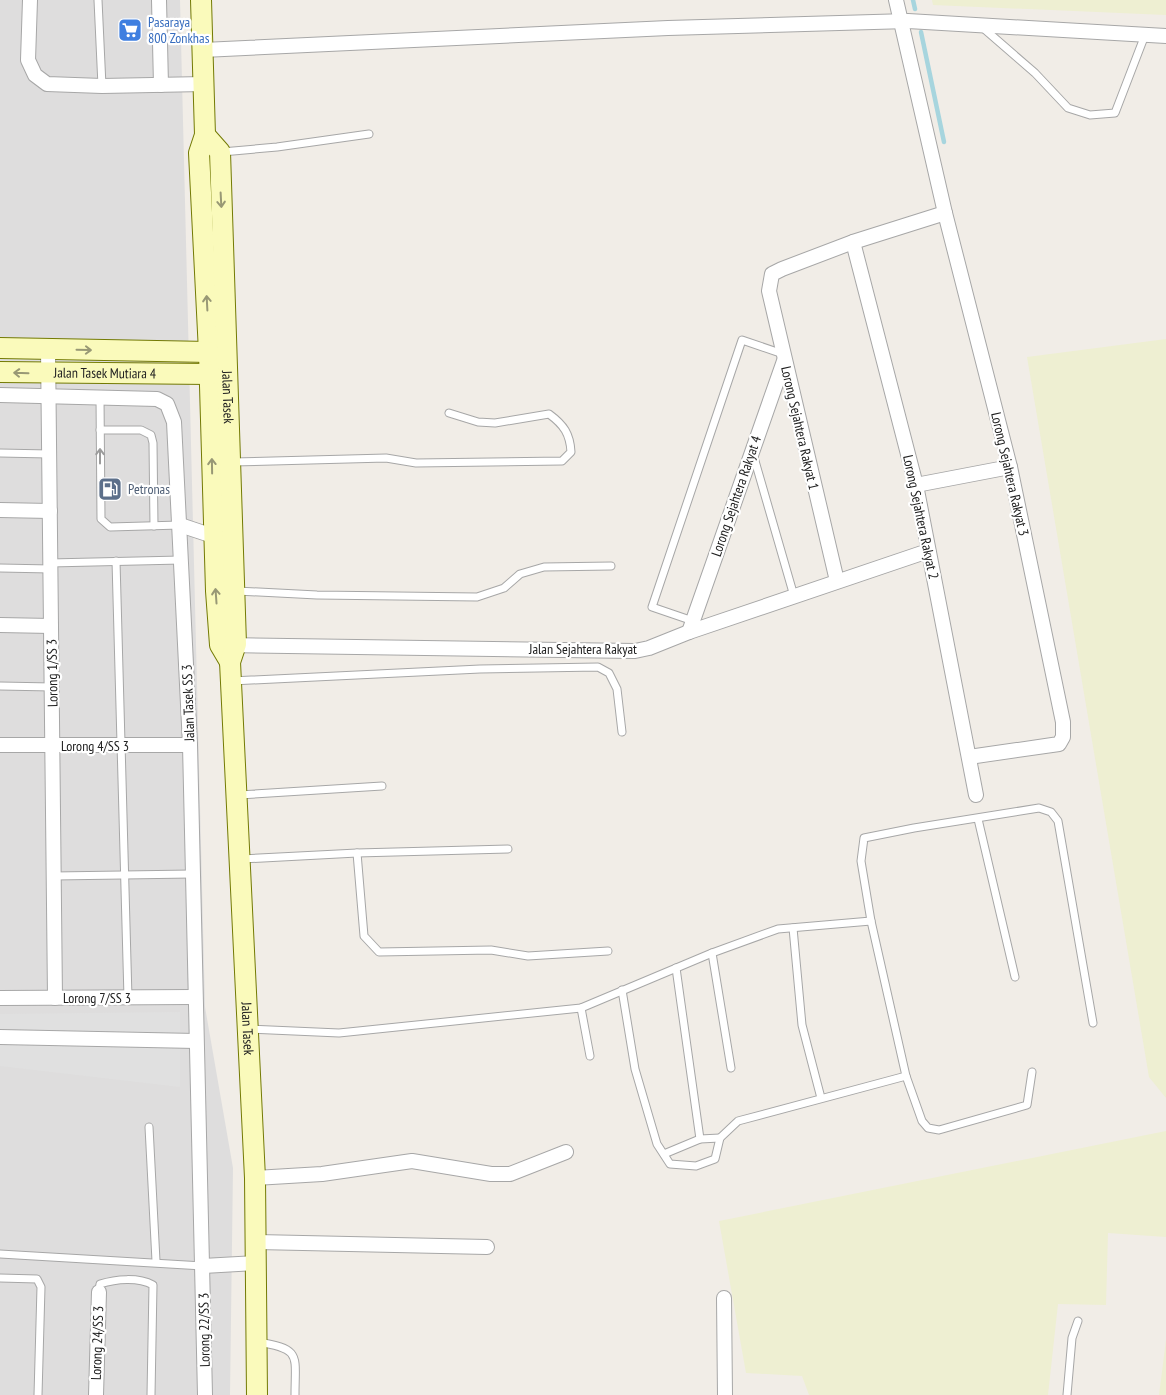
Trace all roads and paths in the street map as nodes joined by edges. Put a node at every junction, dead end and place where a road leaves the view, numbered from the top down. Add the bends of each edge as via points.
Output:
1 (30, 0) edge
2 (98, 0) edge
3 (159, 0) edge
4 (201, 0) edge
5 (896, 0) edge
6 (902, 21) junction
7 (982, 27) junction
8 (1145, 35) junction
9 (1166, 36) edge
10 (203, 50) junction
11 (204, 84) junction
12 (161, 85) junction
13 (102, 86) junction
14 (370, 134) dead end
15 (202, 144) junction
16 (220, 152) junction
17 (945, 212) junction
18 (853, 242) junction
19 (226, 321) junction
20 (0, 348) edge
21 (48, 349) junction
22 (783, 357) junction
23 (212, 362) junction
24 (0, 372) edge
25 (48, 374) junction
26 (228, 383) junction
27 (0, 395) edge
28 (48, 396) junction
29 (100, 397) junction
30 (449, 414) dead end
31 (100, 430) junction
32 (752, 451) junction
33 (0, 453) edge
34 (49, 454) junction
35 (229, 462) junction
36 (1010, 468) junction
37 (916, 485) junction
38 (0, 510) edge
39 (50, 511) junction
40 (180, 525) junction
41 (154, 526) junction
42 (212, 536) junction
43 (928, 551) junction
44 (182, 560) junction
45 (116, 561) junction
46 (50, 566) junction
47 (611, 566) dead end
48 (0, 568) edge
49 (837, 581) junction
50 (235, 591) junction
51 (794, 596) junction
52 (0, 626) edge
53 (51, 626) junction
54 (691, 626) junction
55 (229, 658) junction
56 (0, 686) edge
57 (52, 687) junction
58 (622, 732) dead end
59 (0, 745) edge
60 (190, 745) junction
61 (53, 746) junction
62 (122, 746) junction
63 (969, 757) junction
64 (382, 786) dead end
65 (976, 795) dead end
66 (236, 796) junction
67 (978, 819) junction
68 (508, 849) dead end
69 (357, 853) junction
70 (239, 859) junction
71 (192, 874) junction
72 (124, 875) junction
73 (54, 876) junction
74 (871, 921) junction
75 (793, 928) junction
76 (608, 951) dead end
77 (712, 953) junction
78 (676, 968) junction
79 (1014, 977) dead end
80 (622, 990) junction
81 (0, 998) edge
82 (56, 998) junction
83 (128, 998) junction
84 (195, 998) junction
85 (581, 1008) junction
86 (1093, 1022) dead end
87 (248, 1029) junction
88 (0, 1037) edge
89 (196, 1041) junction
90 (590, 1056) dead end
91 (731, 1068) dead end
92 (1032, 1072) dead end
93 (906, 1076) junction
94 (821, 1098) junction
95 (150, 1126) dead end
96 (720, 1138) junction
97 (700, 1139) junction
98 (566, 1152) dead end
99 (664, 1154) junction
100 (255, 1178) junction
101 (257, 1242) junction
102 (487, 1247) dead end
103 (0, 1254) edge
104 (156, 1261) junction
105 (257, 1263) junction
106 (203, 1266) junction
107 (0, 1278) edge
108 (99, 1292) joint
109 (724, 1298) dead end
110 (1078, 1322) dead end
111 (256, 1342) junction
112 (38, 1395) edge
113 (96, 1395) edge
114 (152, 1395) edge
115 (205, 1395) edge
116 (257, 1395) edge
117 (295, 1395) edge
118 (726, 1395) edge
119 (1067, 1395) edge

1 - 13 street via 28,60 35,75 47,84
2 - 13 lane
3 - 12 street
4 - 10 main road, Jalan Tasek
5 - 6 street, Lorong Sejahtera Rakyat 3
6 - 7 street via 954,22
6 - 10 street via 668,28
6 - 17 street, Lorong Sejahtera Rakyat 3
7 - 8 street
7 - 8 lane via 1068,108 1090,115 1115,113
8 - 9 street
10 - 11 main road, Jalan Tasek
11 - 12 street
11 - 15 main road, Jalan Tasek
12 - 13 street
14 - 16 lane
15 - 16 main road
23 -> 15 main road, Jalan Tasek
16 -> 19 main road, Jalan Tasek
17 - 18 street
17 - 36 street, Lorong Sejahtera Rakyat 3
18 - 22 street, Lorong Sejahtera Rakyat 1 via 772,274 769,291
18 - 37 street, Lorong Sejahtera Rakyat 2
19 - 23 main road
19 - 26 main road, Jalan Tasek
20 - 21 main road, Jalan Tasek Mutiara 4
21 -> 23 main road, Jalan Tasek Mutiara 4
21 - 25 street, Lorong 1/SS 3
22 - 32 street, Lorong Sejahtera Rakyat 4
22 - 49 street, Lorong Sejahtera Rakyat 1
22 - 54 lane via 742,340 652,607
23 - 25 main road, Jalan Tasek Mutiara 4
23 - 26 main road
42 -> 23 main road, Jalan Tasek
25 -> 24 main road, Jalan Tasek Mutiara 4
25 - 28 street, Lorong 1/SS 3
26 - 35 main road, Jalan Tasek
27 - 28 street
28 - 29 street
28 - 34 street, Lorong 1/SS 3
29 - 31 lane
29 - 40 street, Jalan Tasek SS 3 via 157,399 171,410
30 - 35 lane via 495,423 549,414 561,423 570,437 571,452 562,461 416,463 386,458
31 - 41 lane via 141,430 151,435
41 -> 31 lane via 110,527 101,519
32 - 51 lane
32 - 54 street, Lorong Sejahtera Rakyat 4
33 - 34 lane
34 - 39 street, Lorong 1/SS 3
35 - 50 main road, Jalan Tasek
36 - 37 street
36 - 63 street, Lorong Sejahtera Rakyat 3 via 1063,722 1063,737 1059,744
37 - 43 street, Lorong Sejahtera Rakyat 2
38 - 39 street
39 - 46 street, Lorong 1/SS 3
40 - 41 lane
40 - 42 street
40 - 44 street, Jalan Tasek SS 3
55 -> 42 main road, Jalan Tasek
43 - 49 street, Jalan Sejahtera Rakyat
43 - 63 street, Lorong Sejahtera Rakyat 2
44 - 45 lane
44 - 60 street, Jalan Tasek SS 3
45 - 46 lane
45 - 62 lane
46 - 48 lane
46 - 53 street, Lorong 1/SS 3
47 - 50 lane via 544,567 520,574 504,588 477,597
49 - 51 street, Jalan Sejahtera Rakyat
50 - 55 main road, Jalan Tasek
51 - 54 street, Jalan Sejahtera Rakyat
52 - 53 street
53 - 57 street, Lorong 1/SS 3
54 - 55 street, Jalan Sejahtera Rakyat via 649,648 634,651
55 - 58 lane via 480,669 598,668 609,673 617,689
55 - 66 main road, Jalan Tasek
56 - 57 lane
57 - 61 street, Lorong 1/SS 3
59 - 61 street, Lorong 4/SS 3
60 - 62 street, Lorong 4/SS 3
60 - 71 street, Jalan Tasek SS 3
61 - 62 street, Lorong 4/SS 3
61 - 73 street, Lorong 1/SS 3
62 - 72 lane
63 - 65 street, Lorong Sejahtera Rakyat 2
64 - 66 lane
66 - 70 main road, Jalan Tasek
67 - 74 lane via 864,838 860,861
67 - 79 lane
67 - 86 lane via 1039,808 1051,812 1058,821
68 - 69 lane
69 - 70 lane
69 - 76 lane via 364,936 379,952 491,950 537,956
70 - 87 main road, Jalan Tasek
71 - 72 lane
71 - 84 street, Jalan Tasek SS 3
72 - 73 lane
72 - 83 lane
73 - 82 street, Lorong 1/SS 3
74 - 75 lane
74 - 93 lane
75 - 77 lane via 778,929
75 - 94 lane via 802,1025
77 - 78 lane
77 - 91 lane
78 - 80 lane
78 - 97 lane
80 - 85 lane
80 - 99 lane via 635,1069 657,1144
81 - 82 street, Lorong 7/SS 3
82 - 83 street, Lorong 7/SS 3
83 - 84 street, Lorong 7/SS 3
84 - 89 street, Jalan Tasek SS 3
85 - 87 lane via 339,1033
85 - 90 lane
87 - 100 main road, Jalan Tasek
88 - 89 street
89 - 106 street, Lorong 22/SS 3
92 - 93 lane via 1027,1105 939,1130 928,1128 922,1121
93 - 94 lane
94 - 96 lane via 738,1120
95 - 104 lane
96 - 97 lane
96 - 99 lane via 715,1159 696,1166 670,1164
97 - 99 lane
98 - 100 street via 510,1174 412,1161 322,1174
100 - 101 main road, Jalan Tasek
101 - 102 street
101 - 105 main road, Jalan Tasek
103 - 104 lane
104 - 106 lane
105 - 106 street
105 - 111 main road, Jalan Tasek
106 - 115 street, Lorong 22/SS 3
107 - 112 lane via 37,1279 41,1287
108 - 113 street, Lorong 24/SS 3
108 - 114 lane via 100,1284 111,1281 144,1280 154,1285
109 - 118 street
110 - 119 lane via 1072,1338
111 - 116 main road, Jalan Tasek
111 - 117 lane via 291,1351 295,1358

